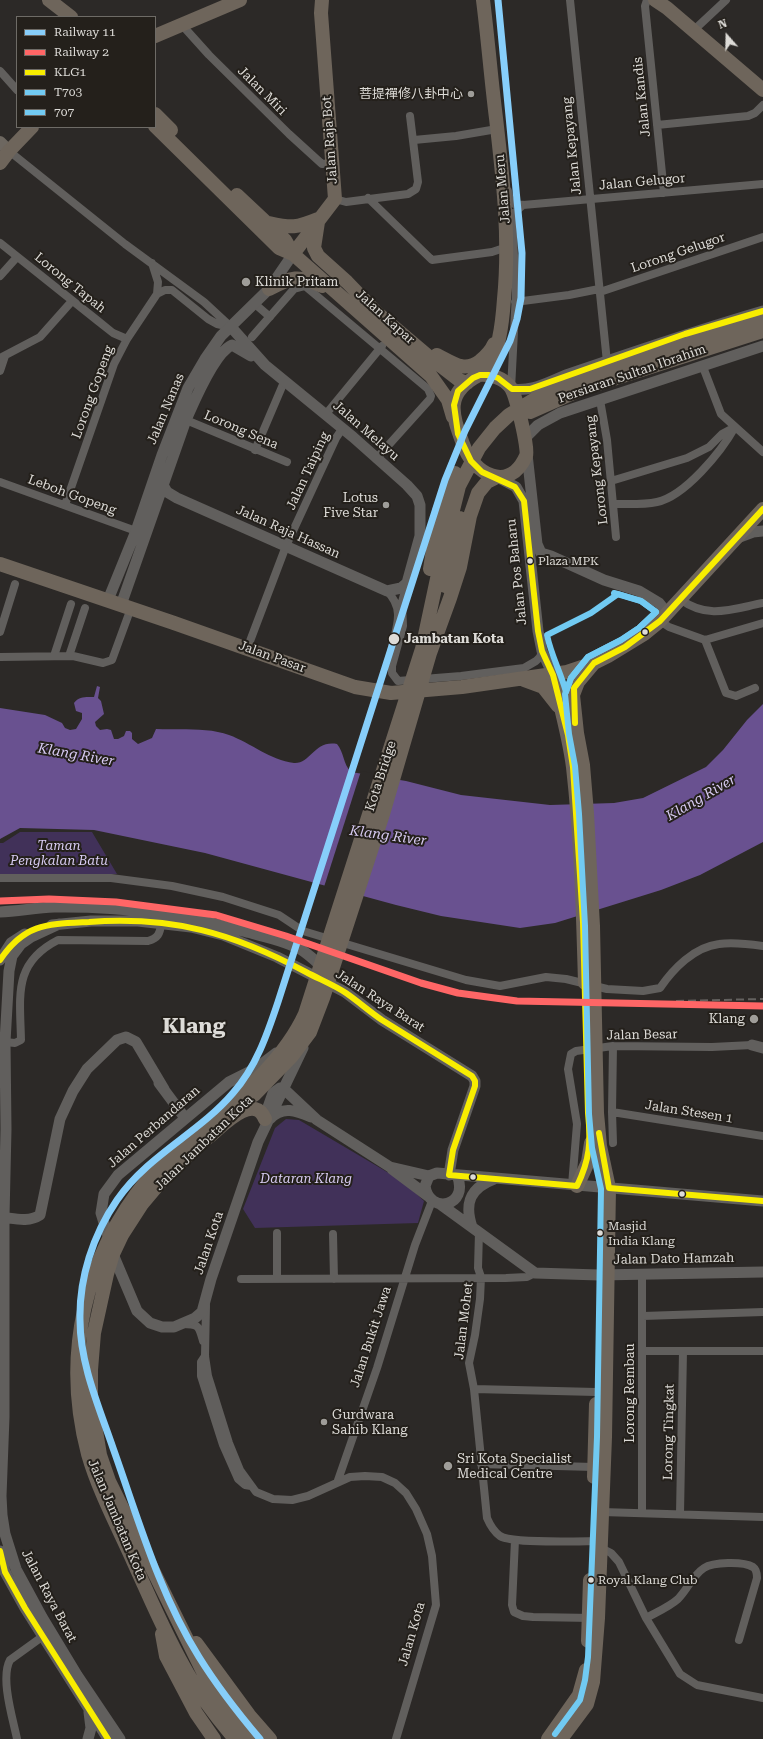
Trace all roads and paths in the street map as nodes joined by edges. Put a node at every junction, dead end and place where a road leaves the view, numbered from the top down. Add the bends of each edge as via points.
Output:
1 (49, 0) edge
2 (483, 0) edge
3 (570, 0) edge
4 (647, 0) edge
5 (655, 0) edge
6 (726, 0) edge
7 (240, 1) edge
8 (319, 4) edge
9 (61, 16) edge
10 (70, 16) edge
11 (182, 24) junction
12 (694, 30) junction
13 (156, 36) edge
14 (0, 71) edge
15 (16, 89) edge
16 (763, 90) edge
17 (763, 105) edge
18 (156, 115) edge
19 (410, 116) dead end
20 (657, 125) junction
21 (156, 127) edge
22 (31, 128) edge
23 (497, 128) junction
24 (414, 140) junction
25 (3, 152) edge
26 (500, 159) junction
27 (332, 163) junction
28 (763, 184) edge
29 (664, 193) junction
30 (368, 198) junction
31 (334, 199) junction
32 (590, 199) junction
33 (523, 205) junction
34 (319, 219) junction
35 (268, 223) junction
36 (763, 237) edge
37 (0, 243) edge
38 (508, 247) junction
39 (293, 254) junction
40 (17, 257) junction
41 (152, 263) junction
42 (0, 276) edge
43 (269, 289) junction
44 (599, 290) junction
45 (157, 294) junction
46 (337, 294) junction
47 (72, 301) junction
48 (516, 302) junction
49 (255, 304) junction
50 (375, 311) junction
51 (763, 311) edge
52 (270, 317) junction
53 (763, 319) edge
54 (502, 325) junction
55 (232, 327) junction
56 (763, 331) edge
57 (252, 337) dead end
58 (127, 339) junction
59 (384, 343) junction
60 (763, 346) edge
61 (2, 357) edge
62 (607, 362) junction
63 (265, 365) junction
64 (703, 367) junction
65 (0, 371) edge
66 (484, 375) junction
67 (284, 382) junction
68 (467, 383) junction
69 (511, 389) junction
70 (600, 400) junction
71 (326, 414) junction
72 (453, 417) junction
73 (186, 420) junction
74 (735, 427) junction
75 (342, 429) junction
76 (525, 438) junction
77 (464, 448) junction
78 (255, 450) junction
79 (763, 452) edge
80 (526, 454) junction
81 (376, 459) junction
82 (287, 462) dead end
83 (497, 477) junction
84 (611, 481) junction
85 (0, 482) edge
86 (163, 485) junction
87 (613, 504) junction
88 (65, 505) junction
89 (763, 508) edge
90 (136, 531) junction
91 (763, 531) edge
92 (616, 537) dead end
93 (735, 540) junction
94 (286, 546) junction
95 (541, 554) junction
96 (530, 563) junction
97 (0, 564) edge
98 (407, 583) junction
99 (15, 584) dead end
100 (387, 591) junction
101 (680, 599) junction
102 (763, 603) edge
103 (71, 604) dead end
104 (120, 604) junction
105 (85, 608) dead end
106 (664, 617) junction
107 (763, 623) edge
108 (0, 632) edge
109 (705, 640) junction
110 (247, 649) junction
111 (426, 651) junction
112 (542, 651) junction
113 (54, 656) junction
114 (69, 656) junction
115 (0, 657) edge
116 (594, 663) junction
117 (553, 675) junction
118 (518, 678) junction
119 (755, 688) dead end
120 (403, 692) junction
121 (563, 717) junction
122 (572, 734) junction
123 (0, 878) edge
124 (0, 912) edge
125 (59, 924) junction
126 (161, 924) junction
127 (763, 946) edge
128 (300, 949) junction
129 (3, 951) edge
130 (0, 960) edge
131 (293, 965) junction
132 (3, 977) edge
133 (345, 992) junction
134 (317, 996) junction
135 (310, 1032) junction
136 (5, 1042) junction
137 (757, 1045) edge
138 (286, 1046) junction
139 (613, 1046) junction
140 (763, 1048) edge
141 (3, 1070) edge
142 (472, 1076) joint
143 (289, 1077) junction
144 (284, 1089) junction
145 (294, 1098) junction
146 (198, 1107) junction
147 (178, 1108) junction
148 (612, 1112) junction
149 (593, 1113) junction
150 (185, 1118) junction
151 (317, 1120) junction
152 (266, 1121) junction
153 (458, 1133) junction
154 (763, 1136) edge
155 (591, 1143) junction
156 (613, 1143) dead end
157 (201, 1144) junction
158 (390, 1168) junction
159 (433, 1175) junction
160 (453, 1175) junction
161 (496, 1179) junction
162 (574, 1186) junction
163 (605, 1188) junction
164 (434, 1200) junction
165 (763, 1201) edge
166 (2, 1217) edge
167 (476, 1230) junction
168 (277, 1233) dead end
169 (333, 1234) dead end
170 (763, 1272) edge
171 (535, 1273) junction
172 (642, 1274) junction
173 (603, 1275) junction
174 (481, 1277) junction
175 (406, 1278) junction
176 (241, 1279) dead end
177 (277, 1279) junction
178 (334, 1279) junction
179 (2, 1285) edge
180 (207, 1295) junction
181 (763, 1312) edge
182 (643, 1316) junction
183 (180, 1324) junction
184 (205, 1351) junction
185 (642, 1351) junction
186 (683, 1351) junction
187 (763, 1351) edge
188 (474, 1389) junction
189 (596, 1392) junction
190 (482, 1464) junction
191 (594, 1467) junction
192 (337, 1483) junction
193 (602, 1512) junction
194 (642, 1512) junction
195 (680, 1514) junction
196 (763, 1517) edge
197 (515, 1540) junction
198 (596, 1545) junction
199 (0, 1552) edge
200 (7, 1571) edge
201 (174, 1612) junction
202 (593, 1618) junction
203 (646, 1618) junction
204 (160, 1622) junction
205 (46, 1634) junction
206 (739, 1640) dead end
207 (763, 1698) edge
208 (88, 1707) junction
209 (112, 1738) edge
210 (17, 1739) edge
211 (88, 1739) edge
212 (214, 1739) edge
213 (235, 1739) edge
214 (248, 1739) edge
215 (270, 1739) edge
216 (396, 1739) edge
217 (548, 1739) edge
218 (562, 1739) edge

1 - 9 highway
1 - 10 highway
2 - 23 highway, Jalan Meru
3 - 32 street, Jalan Kepayang
4 - 20 street, Jalan Kandis via 645,6
5 - 12 highway
6 - 12 street
7 - 11 highway
8 - 27 highway, Jalan Raja Bot
11 - 13 highway
11 - 27 street, Jalan Miri via 209,55 289,134 322,164
12 - 16 highway
14 - 15 street
17 - 20 street via 748,116
18 - 35 highway, Jalan Kapar
19 - 24 street
20 - 29 street, Jalan Kandis
21 - 39 highway, Jalan Kapar via 279,248
22 - 25 highway
23 - 24 street via 456,136
23 - 26 highway, Jalan Meru
24 - 30 street via 418,182 416,189 408,194
25 - 41 street
26 - 33 street via 510,200 514,204
26 - 38 highway, Jalan Meru
27 - 31 highway, Jalan Raja Bot
28 - 29 street, Jalan Gelugor
29 - 32 street, Jalan Gelugor
30 - 31 street via 346,202
30 - 38 street via 432,260 492,252
31 - 34 highway, Jalan Raja Bot
32 - 33 street, Jalan Gelugor
32 - 44 street, Jalan Kepayang
33 - 48 street, Jalan Meru via 512,218
34 - 35 highway via 296,227
34 - 39 highway, Jalan Raja Bot
34 - 50 highway, Jalan Kapar via 314,248 318,256
35 - 39 highway, Jalan Kapar via 285,240
36 - 44 street, Lorong Gelugor
37 - 40 street, Lorong Tapah
38 - 54 highway, Jalan Meru
39 - 43 main road, Jalan Nanas
39 - 46 highway, Jalan Kapar
40 - 42 street
40 - 47 street, Lorong Tapah
41 - 45 street via 158,282
41 - 55 street via 204,302
43 - 46 highway via 300,277
43 - 49 main road, Jalan Nanas
44 - 48 street, Lorong Gelugor
44 - 62 street, Jalan Kepayang
45 - 55 street via 172,290 212,321
45 - 58 street, Lorong Gopeng
46 - 59 highway, Jalan Kapar
47 - 58 street, Lorong Tapah via 113,333
47 - 61 street via 40,337
48 - 69 street, Jalan Meru
49 - 52 street
49 - 55 main road, Jalan Nanas
50 - 54 highway via 432,352 465,367 473,366 485,357
50 - 68 highway, Jalan Kapar via 458,380
51 - 62 main road via 685,334
52 - 57 street
52 - 59 street via 294,289 305,286
53 - 111 highway, Persiaran Sultan Ibrahim via 561,386 527,403 495,428 479,448 459,486 444,546
54 - 66 highway, Jalan Meru via 499,344
55 - 63 main road, Jalan Melayu
55 - 90 main road, Jalan Nanas via 213,347 188,388
56 - 111 highway, Persiaran Sultan Ibrahim via 582,389 534,409 507,428 486,452 468,492
58 - 88 street, Lorong Gopeng via 106,384
59 - 71 street, Jalan Taiping
59 - 72 highway, Jalan Kapar via 431,376 448,400
59 - 81 street via 428,389 430,399
60 - 64 main road
61 - 65 street
62 - 69 main road via 539,387
63 - 67 main road, Jalan Melayu
63 - 73 main road, Jalan Nanas via 232,345 226,347 198,392
64 - 70 main road
64 - 74 street via 721,414
66 - 68 highway via 479,375
66 - 69 highway via 502,379
67 - 71 main road, Jalan Melayu
67 - 78 street
68 - 72 highway via 455,396
69 - 76 highway
70 - 76 main road via 549,418
70 - 84 street, Lorong Kepayang
71 - 75 main road, Jalan Melayu
72 - 77 highway
73 - 78 street, Lorong Sena
73 - 86 main road, Jalan Nanas
74 - 79 street
74 - 84 street via 722,434 709,447 687,458
74 - 87 street via 727,442 676,495 657,502
75 - 81 main road, Jalan Melayu
75 - 94 street, Jalan Taiping
76 - 80 highway
77 - 83 highway via 469,459 479,470
77 - 111 highway via 463,456 439,511 429,571
78 - 82 street, Lorong Sena
80 - 83 highway via 514,471 506,476
80 - 95 main road, Jalan Pos Baharu via 537,544
81 - 98 main road, Jalan Melayu via 408,485 417,496 420,505 420,536
83 - 96 main road, Jalan Pos Baharu via 516,487 522,496
83 - 111 highway via 481,487 470,516 460,567
84 - 87 street, Lorong Kepayang
85 - 88 street, Leboh Gopeng
86 - 94 main road, Jalan Raja Hassan via 167,492 177,498
86 - 104 main road, Jalan Nanas
87 - 92 street, Lorong Kepayang
88 - 90 street, Leboh Gopeng
89 - 93 highway
90 - 104 main road, Jalan Nanas
91 - 93 main road via 753,532
93 - 101 highway
94 - 100 main road, Jalan Raja Hassan
94 - 110 street, Jalan Taiping
95 - 96 main road via 534,556
95 - 106 main road, Jalan Pos Baharu via 644,594 659,602
96 - 112 main road, Jalan Pos Baharu
97 - 104 highway, Jalan Pasar
98 - 100 main road via 401,588
98 - 112 street via 402,602 402,626 392,666 392,672 398,681 524,668 536,661
99 - 108 street
100 - 120 street via 394,598 398,608 398,623 391,646 390,679
101 - 102 street via 688,606 702,611 723,612
101 - 106 highway
103 - 113 street
104 - 110 highway, Jalan Pasar
104 - 114 street via 112,660 103,662
105 - 114 street
106 - 109 street via 669,627
106 - 116 highway via 625,647
107 - 109 street
109 - 119 street via 726,693 736,696
110 - 120 highway, Jalan Pasar via 355,687 391,693
111 - 134 highway, Kota Bridge via 383,814
112 - 117 main road, Jalan Pos Baharu
113 - 114 street
113 - 115 street
116 - 117 highway, Jalan Pasar
116 - 122 highway via 574,688
117 - 118 highway, Jalan Pasar
117 - 121 highway
118 - 120 highway, Jalan Pasar via 462,687
118 - 121 highway via 543,687 551,695
121 - 122 highway
122 - 149 highway
123 - 127 street via 111,878 172,886 223,898 279,916 303,931 466,980 500,986 546,977 566,978 607,989 643,991 660,988 683,961 704,948 718,944
124 - 128 main road via 52,907 123,910 214,923
125 - 126 main road, Jalan Raya Barat via 91,921 138,921
125 - 129 main road, Jalan Raya Barat via 35,927
125 - 132 main road, Jalan Raya Barat via 21,944 12,956
126 - 131 main road, Jalan Raya Barat via 191,927 223,935
126 - 136 street via 160,934 148,942 58,940 46,946 33,957 23,974 21,1040 15,1043
128 - 131 main road
128 - 133 main road via 320,965
129 - 130 main road, Jalan Raya Barat
131 - 133 main road, Jalan Raya Barat
132 - 136 main road, Jalan Raya Barat via 8,995
133 - 142 main road, Jalan Raya Barat via 382,1020
134 - 135 highway, Jalan Jambatan Kota
134 - 138 highway, Jalan Jambatan Kota
135 - 143 main road, Jalan Kota
135 - 157 highway, Jalan Jambatan Kota via 297,1051 270,1080
136 - 141 main road, Jalan Raya Barat
137 - 139 street, Jalan Besar
137 - 140 main road
138 - 146 main road, Jalan Perbandaran via 255,1069 229,1082
138 - 204 highway, Jalan Jambatan Kota via 260,1076 163,1163 149,1179 116,1225 96,1268 87,1296 76,1366 78,1400 88,1454 108,1507
139 - 148 street
139 - 162 street, Jalan Besar via 576,1051 571,1054 568,1069 577,1124
141 - 166 main road, Jalan Raya Barat via 6,1129
142 - 153 main road, Jalan Bukit Jawa via 475,1086
143 - 144 main road, Jalan Kota
143 - 145 main road
144 - 145 main road
144 - 152 main road, Jalan Kota via 280,1088 273,1093
145 - 151 main road
146 - 147 main road
146 - 150 main road, Jalan Perbandaran
147 - 150 main road
147 - 166 main road via 136,1042 128,1037 118,1040 87,1069 60,1119 40,1215 22,1220
148 - 154 street, Jalan Stesen 1
148 - 156 street
149 - 155 highway
149 - 163 highway
150 - 183 main road, Jalan Perbandaran via 118,1175 104,1194 101,1213 115,1259 137,1311 150,1323 162,1327
151 - 152 main road via 293,1110 277,1112
151 - 158 main road
152 - 157 highway via 262,1113 256,1109 238,1113
152 - 180 main road, Jalan Kota via 258,1135 258,1142
153 - 159 main road, Jalan Bukit Jawa
153 - 160 main road, Jalan Bukit Jawa via 453,1150
155 - 162 highway via 588,1162
155 - 163 highway
157 - 201 highway, Jalan Jambatan Kota via 164,1178 142,1204 122,1235 107,1274 94,1334 91,1370 90,1401 100,1455 110,1482
158 - 159 main road
158 - 164 main road
159 - 160 main road
159 - 164 main road, Jalan Bukit Jawa via 425,1186
160 - 161 main road
160 - 164 main road, Jalan Bukit Jawa via 461,1187 460,1193 453,1201
161 - 162 main road
161 - 167 main road via 473,1192 469,1200 469,1217
162 - 163 main road
163 - 165 main road
163 - 173 highway
164 - 167 main road
164 - 175 street, Jalan Bukit Jawa
166 - 179 main road, Jalan Raya Barat
167 - 171 main road
167 - 174 street, Jalan Mohet via 478,1268
168 - 177 street
169 - 178 street
170 - 172 main road, Jalan Dato Hamzah
171 - 173 main road, Jalan Dato Hamzah
171 - 174 street via 527,1277
172 - 173 main road, Jalan Dato Hamzah
172 - 182 street, Lorong Rembau
173 - 189 highway
173 - 193 highway via 605,1437
174 - 175 street
174 - 188 street, Jalan Mohet via 476,1335 469,1363
175 - 178 street
175 - 192 street, Jalan Bukit Jawa
176 - 177 street
177 - 178 street
179 - 200 main road, Jalan Raya Barat via 4,1416 1,1496
180 - 183 main road, Jalan Perbandaran via 202,1312
180 - 184 street, Jalan Kota
181 - 182 street
182 - 185 street, Lorong Rembau
183 - 184 street via 196,1325 199,1328
184 - 192 street, Jalan Kota via 201,1362 201,1376 238,1479 267,1498 292,1500
185 - 186 street
185 - 194 street, Lorong Rembau
186 - 187 street
186 - 195 street, Lorong Tingkat
188 - 189 street
188 - 190 street, Jalan Mohet
189 - 191 highway
190 - 191 street
190 - 197 street, Jalan Mohet via 487,1518 491,1527 501,1536
191 - 198 highway
192 - 216 street, Jalan Kota via 350,1477 365,1476 382,1477 395,1482 406,1492 427,1534 432,1556 436,1605
193 - 194 street
193 - 198 highway
194 - 195 street
195 - 196 street
197 - 198 street
197 - 202 street via 512,1605 514,1612 524,1616
198 - 202 highway
198 - 203 street via 611,1553 619,1562
199 - 200 main road, Jalan Raya Barat
200 - 205 main road, Jalan Raya Barat
201 - 214 highway, Jalan Jambatan Kota via 211,1688
201 - 215 highway via 248,1715
202 - 217 highway via 584,1681 576,1700
202 - 218 highway via 596,1658 589,1697 587,1704
203 - 206 street via 669,1606 703,1568 710,1565 751,1566 757,1578
203 - 207 street via 674,1666 686,1679 697,1685
204 - 212 highway via 166,1656 196,1713
204 - 213 highway via 188,1674
205 - 208 main road, Jalan Raya Barat
205 - 209 main road, Jalan Raya Barat via 77,1675
205 - 210 street via 10,1660 7,1665 8,1688
208 - 209 main road, Jalan Raya Barat
208 - 211 main road via 91,1728

